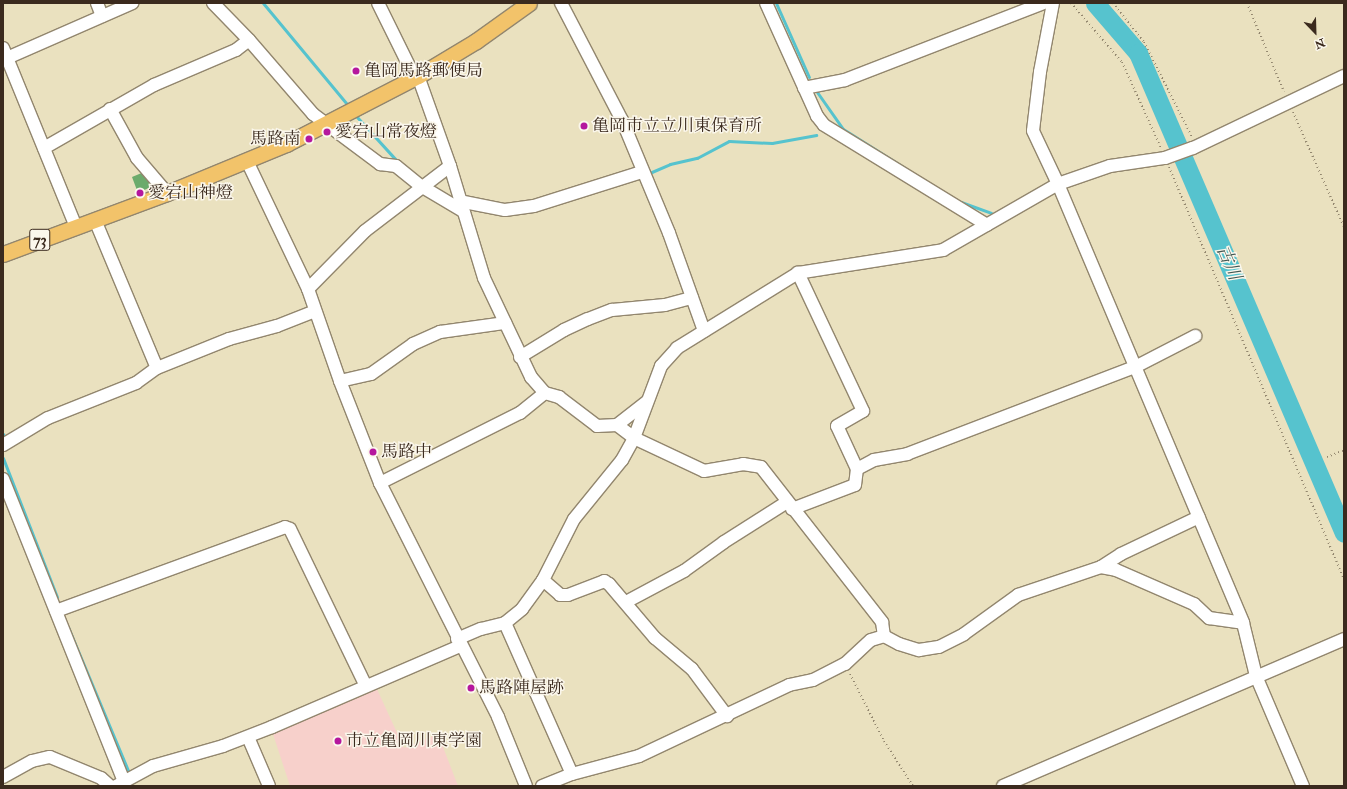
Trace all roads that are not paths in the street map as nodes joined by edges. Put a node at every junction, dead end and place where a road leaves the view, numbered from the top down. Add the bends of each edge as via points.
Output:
1 (97, 3) edge
2 (132, 3) edge
3 (213, 3) edge
4 (378, 3) edge
5 (529, 3) edge
6 (562, 3) edge
7 (766, 3) edge
8 (1044, 3) edge
9 (1053, 3) edge
10 (102, 16) junction
11 (249, 40) junction
12 (4, 52) edge
13 (1344, 76) edge
14 (416, 77) junction
15 (804, 88) junction
16 (110, 109) junction
17 (326, 123) junction
18 (44, 148) junction
19 (247, 161) junction
20 (450, 166) junction
21 (642, 172) junction
22 (1058, 184) junction
23 (421, 186) junction
24 (167, 193) junction
25 (461, 206) junction
26 (95, 220) junction
27 (987, 225) junction
28 (76, 227) junction
29 (3, 254) edge
30 (798, 273) junction
31 (308, 289) junction
32 (692, 298) junction
33 (315, 311) junction
34 (505, 323) junction
35 (704, 331) junction
36 (1195, 336) dead end
37 (520, 357) junction
38 (1135, 367) junction
39 (157, 368) junction
40 (340, 381) junction
41 (545, 393) junction
42 (646, 402) junction
43 (617, 425) junction
44 (634, 438) junction
45 (3, 445) edge
46 (857, 469) junction
47 (3, 479) edge
48 (380, 483) junction
49 (790, 505) junction
50 (1199, 517) junction
51 (1101, 567) junction
52 (543, 580) junction
53 (626, 602) junction
54 (60, 610) junction
55 (505, 623) junction
56 (1243, 623) junction
57 (884, 636) junction
58 (1344, 639) edge
59 (458, 642) junction
60 (1256, 676) junction
61 (366, 686) junction
62 (727, 716) junction
63 (248, 737) junction
64 (572, 774) junction
65 (3, 777) edge
66 (120, 784) edge
67 (110, 786) edge
68 (269, 786) edge
69 (526, 786) edge
70 (542, 786) edge
71 (1003, 786) edge
72 (1303, 786) edge

1 - 10 street
2 - 10 street
3 - 11 street
4 - 14 street
5 - 14 main road, 73
6 - 21 street via 622,120
7 - 15 street
8 - 15 street via 845,80
9 - 22 street via 1040,72 1033,131
10 - 12 street
11 - 16 street via 236,50 154,85
11 - 17 street via 313,114
12 - 18 street
13 - 22 street via 1195,147 1168,157 1110,166
14 - 17 main road, 73
14 - 20 street
15 - 27 street via 824,125
16 - 18 street
16 - 24 street via 137,158
17 - 19 main road, 73
17 - 23 street via 380,164 396,166
18 - 28 street
19 - 24 main road, 73
19 - 31 street
20 - 23 street
20 - 25 street
21 - 25 street via 534,206 505,210
21 - 32 street via 669,233
22 - 27 street
22 - 38 street
23 - 25 street
23 - 31 street via 364,230
24 - 26 main road, 73
25 - 34 street via 484,278
26 - 28 main road, 73
26 - 39 street
27 - 30 street via 943,250
28 - 29 main road, 73
30 - 35 street
30 - 46 street via 863,411 837,426
31 - 33 street
32 - 35 street
32 - 37 street via 665,305 612,310 564,330
33 - 39 street via 277,326 229,338
33 - 40 street
34 - 37 street
34 - 40 street via 440,332 413,344 371,374
35 - 42 street via 677,348 662,366
36 - 38 street
37 - 41 street via 531,378
38 - 46 street via 907,454 874,460
38 - 50 street
39 - 45 street via 136,383 48,418
40 - 48 street
41 - 43 street via 559,396 597,426
41 - 48 street via 520,413
42 - 43 street
42 - 44 street
43 - 44 street
44 - 49 street via 704,471 743,464 761,467
44 - 52 street via 622,460 574,519
46 - 49 street via 855,485
47 - 54 street
48 - 59 street
49 - 53 street via 724,542 684,571
49 - 57 street via 882,622
50 - 51 street via 1121,554
50 - 56 street
51 - 56 street via 1116,570 1194,604 1209,618
51 - 57 street via 1018,595 964,634 939,647 919,650
52 - 53 street via 560,595 568,595 604,581
52 - 55 street via 522,609
53 - 62 street via 655,638 692,669
54 - 61 street via 285,527 290,529
54 - 66 street
55 - 59 street via 481,629
55 - 64 street
56 - 60 street
57 - 62 street via 871,640 844,664 813,680 789,684
58 - 60 street
59 - 61 street
59 - 69 street via 498,717
60 - 71 street
60 - 72 street
61 - 63 street
62 - 64 street via 639,756
63 - 66 street via 153,766
63 - 68 street
64 - 70 street
65 - 67 street via 32,761 50,757 101,778

